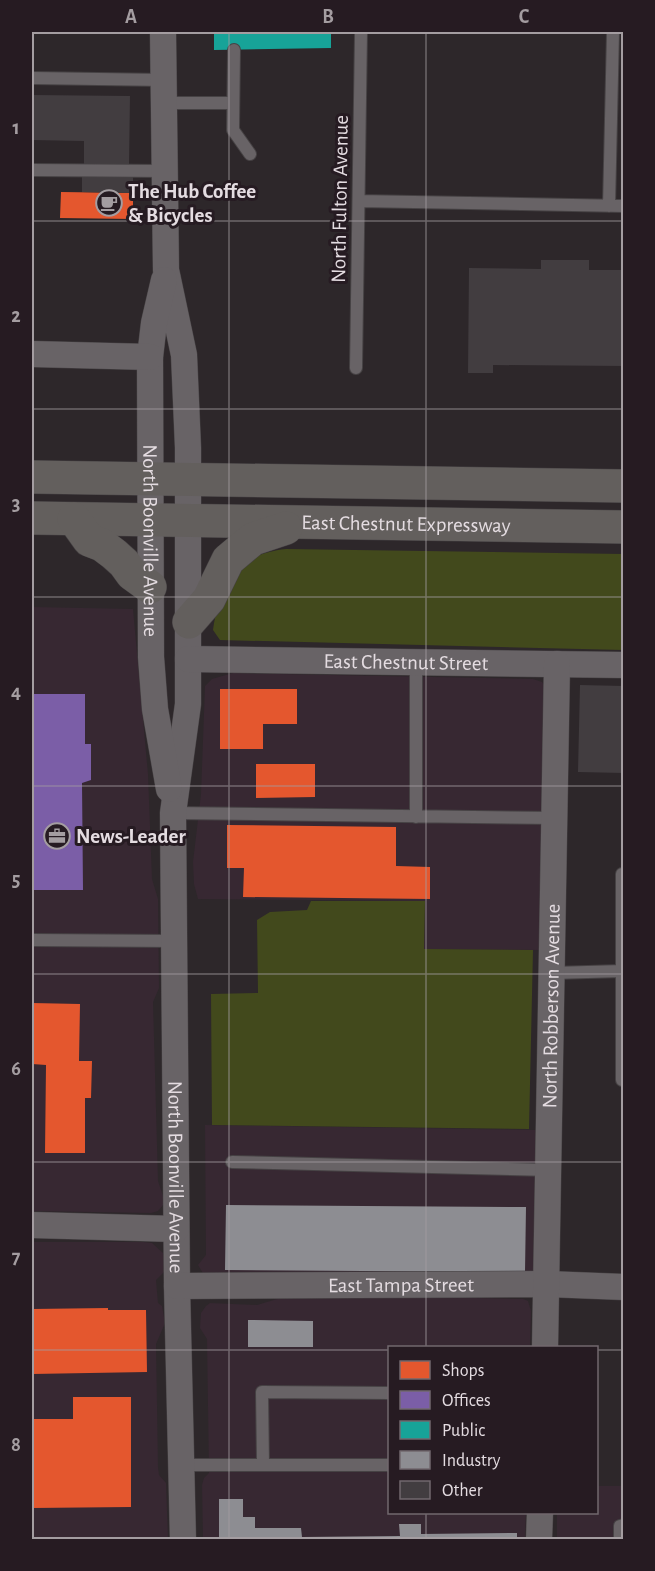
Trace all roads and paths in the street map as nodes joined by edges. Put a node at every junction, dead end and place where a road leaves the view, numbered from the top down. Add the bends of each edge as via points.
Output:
1 (163, 32) edge
2 (361, 32) edge
3 (613, 32) edge
4 (234, 50) dead end
5 (32, 78) edge
6 (164, 92) junction
7 (233, 103) junction
8 (250, 154) dead end
9 (32, 170) edge
10 (165, 171) junction
11 (359, 201) junction
12 (609, 206) junction
13 (624, 206) edge
14 (166, 270) junction
15 (32, 354) edge
16 (150, 357) junction
17 (356, 368) dead end
18 (32, 477) edge
19 (151, 479) junction
20 (188, 479) junction
21 (624, 486) edge
22 (32, 518) edge
23 (74, 519) junction
24 (150, 520) junction
25 (188, 521) junction
26 (302, 522) junction
27 (624, 528) edge
28 (150, 587) junction
29 (189, 622) junction
30 (188, 658) junction
31 (416, 662) junction
32 (557, 664) junction
33 (624, 665) edge
34 (173, 813) junction
35 (416, 817) junction
36 (555, 818) junction
37 (622, 874) dead end
38 (32, 940) edge
39 (175, 941) junction
40 (622, 972) junction
41 (553, 974) junction
42 (622, 1080) dead end
43 (232, 1162) dead end
44 (549, 1170) junction
45 (32, 1225) edge
46 (176, 1228) junction
47 (547, 1284) junction
48 (177, 1286) junction
49 (624, 1287) edge
50 (545, 1346) edge
51 (388, 1393) edge
52 (263, 1464) junction
53 (182, 1465) junction
54 (388, 1465) edge
55 (540, 1514) edge
56 (624, 1525) edge
57 (183, 1539) edge
58 (539, 1539) edge
59 (620, 1539) edge

1 - 6 street, North Boonville Avenue
2 - 11 lane, North Fulton Avenue
3 - 12 lane
4 - 7 lane
5 - 6 lane
6 - 7 lane
6 - 10 street, North Boonville Avenue
7 - 8 lane via 233,130
9 - 10 lane
10 - 14 street, North Boonville Avenue
11 - 12 lane
11 - 17 lane, North Fulton Avenue
12 - 13 lane
14 - 16 street, North Boonville Avenue
14 - 20 street, North Boonville Avenue via 184,356
15 - 16 street
16 - 19 street, North Boonville Avenue
18 - 19 main road, East Chestnut Expressway
19 - 20 main road, East Chestnut Expressway
19 - 24 street, North Boonville Avenue
20 - 21 main road, East Chestnut Expressway
20 - 25 street, North Boonville Avenue
22 - 23 main road, East Chestnut Expressway
23 - 24 main road, East Chestnut Expressway
23 - 28 main road via 89,540 114,554
24 - 25 main road, East Chestnut Expressway
24 - 28 street, North Boonville Avenue
25 - 26 main road, East Chestnut Expressway
25 - 29 street, North Boonville Avenue
26 - 27 main road, East Chestnut Expressway
26 - 29 main road via 253,539 228,560 210,599
28 - 34 street, North Boonville Avenue via 155,709
29 - 30 street, North Boonville Avenue
30 - 31 street, East Chestnut Street
30 - 34 street, North Boonville Avenue via 188,704
31 - 32 street, East Chestnut Street
31 - 35 lane
32 - 33 street, East Chestnut Street
32 - 36 street, North Robberson Avenue
34 - 35 lane
34 - 39 street, North Boonville Avenue
35 - 36 lane
36 - 41 street, North Robberson Avenue
37 - 40 lane
38 - 39 lane
39 - 46 street, North Boonville Avenue
40 - 41 lane
40 - 42 lane
41 - 44 street, North Robberson Avenue
43 - 44 lane
44 - 47 street, North Robberson Avenue
45 - 46 street
46 - 48 street, North Boonville Avenue
47 - 48 street, East Tampa Street
47 - 49 street, East Tampa Street
47 - 50 street, North Robberson Avenue
48 - 53 street, North Boonville Avenue
51 - 52 lane via 262,1392
52 - 53 lane
52 - 54 lane
53 - 57 street, North Boonville Avenue
55 - 58 street
56 - 59 lane via 620,1526

